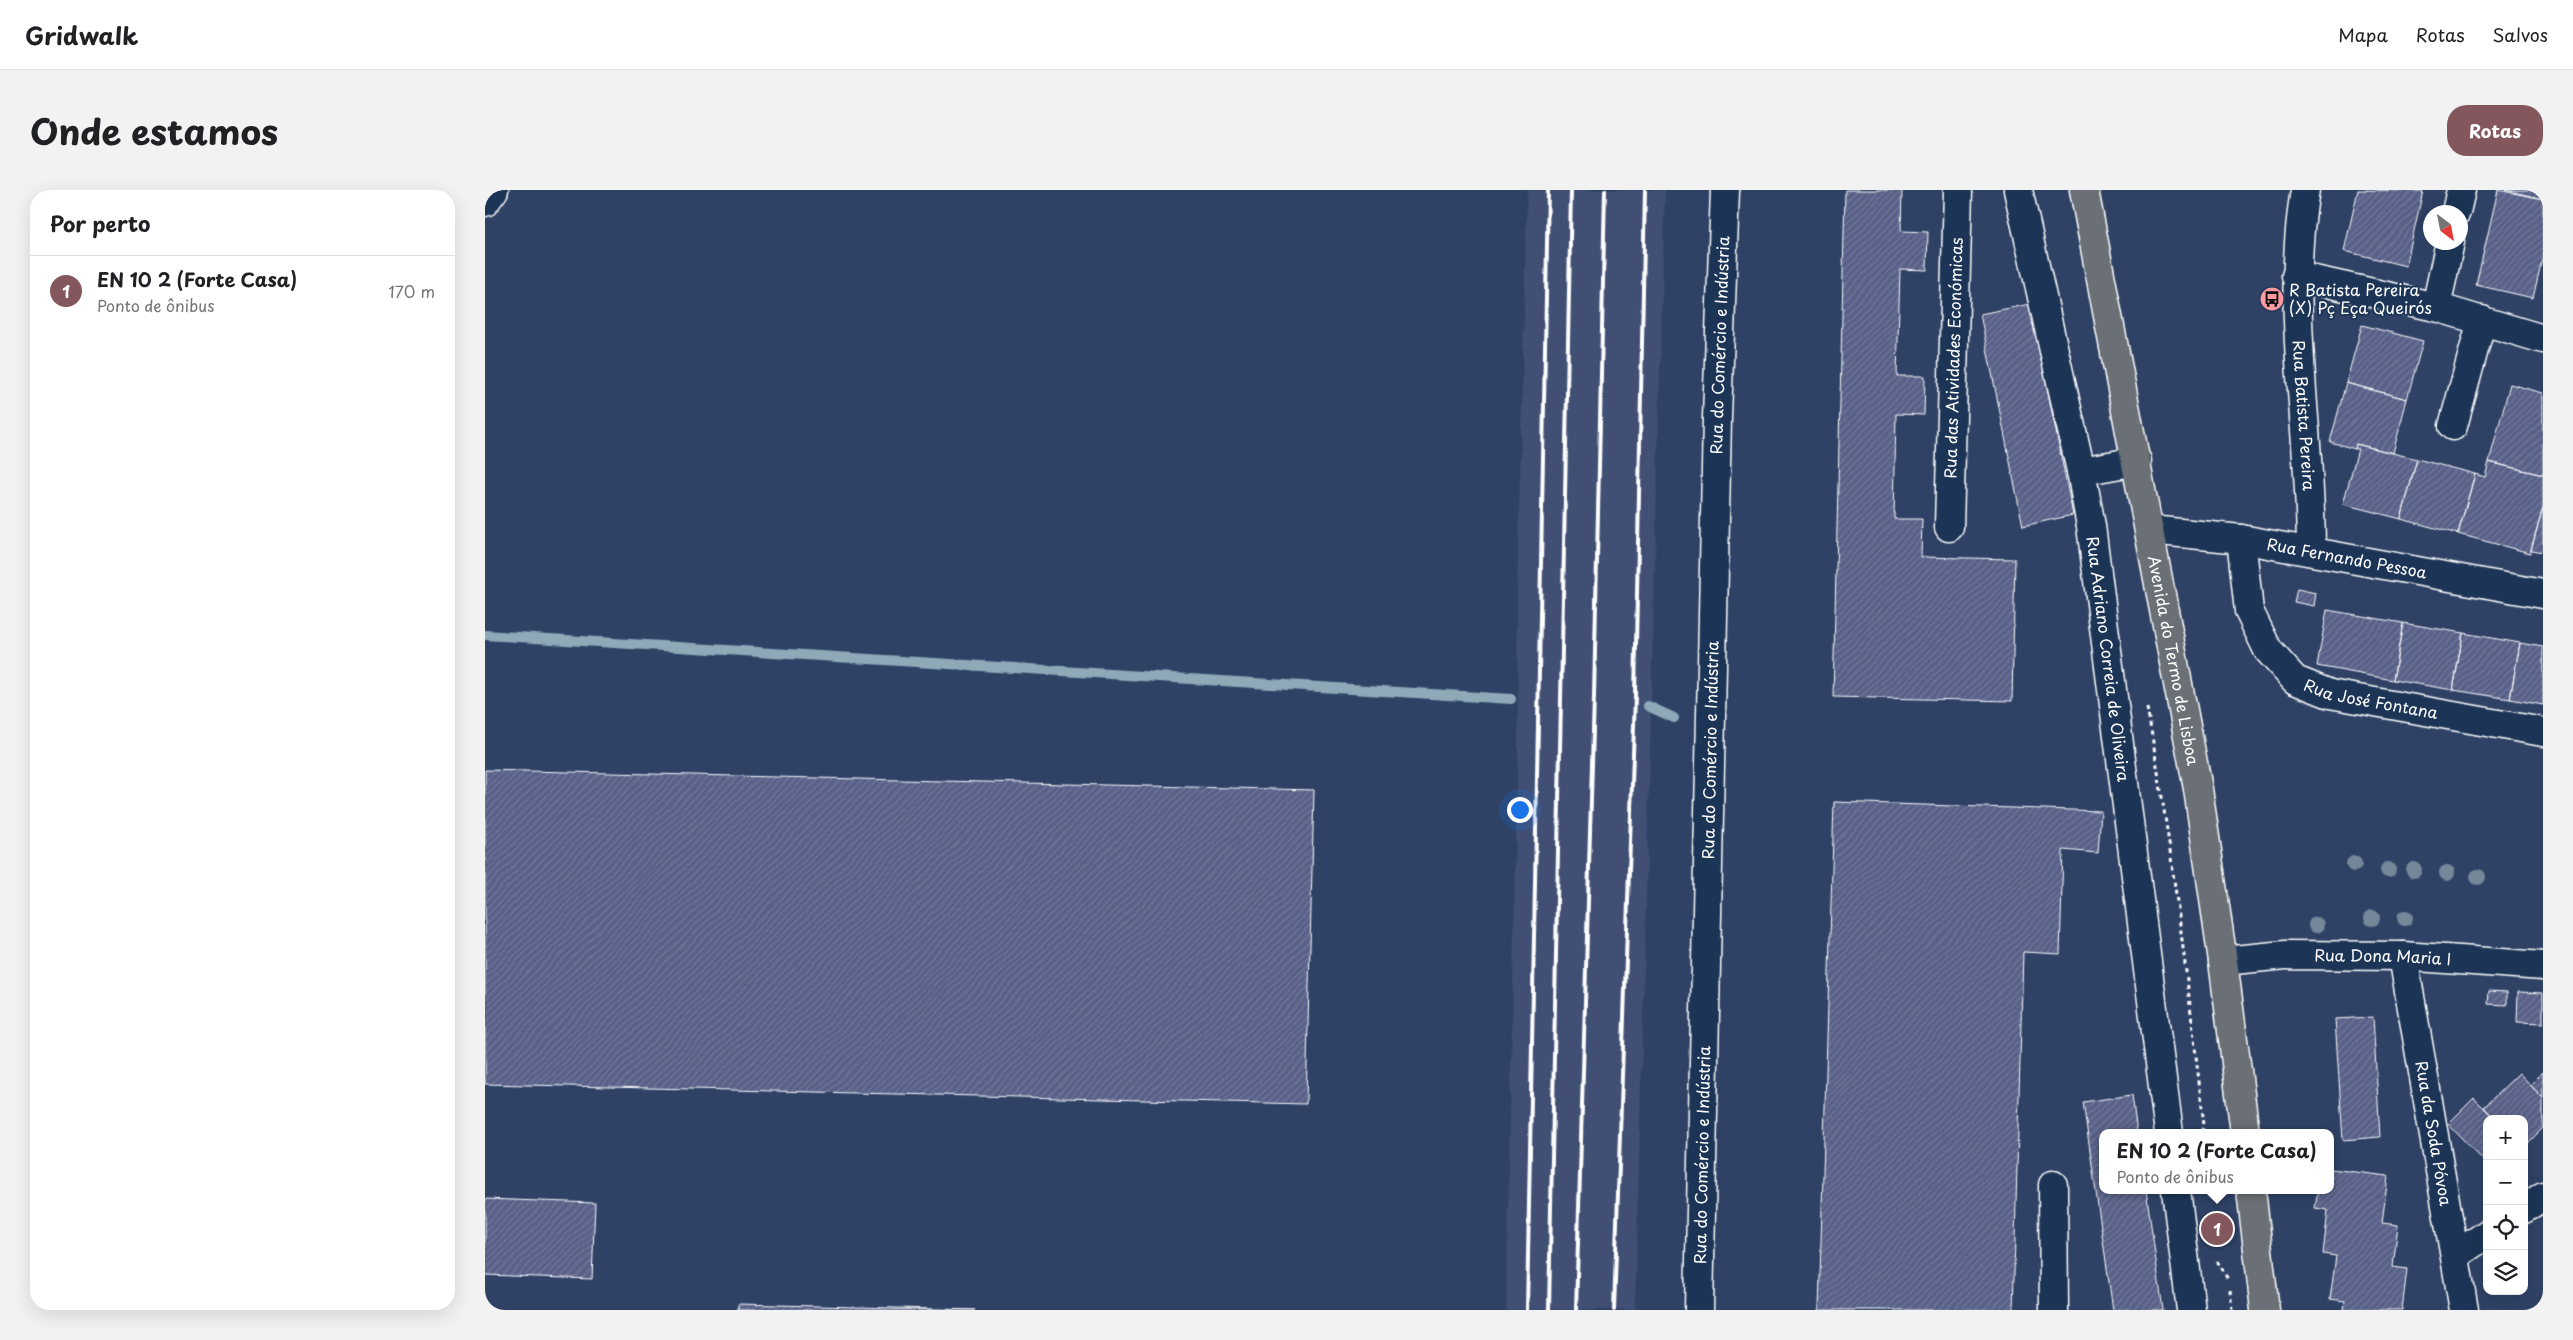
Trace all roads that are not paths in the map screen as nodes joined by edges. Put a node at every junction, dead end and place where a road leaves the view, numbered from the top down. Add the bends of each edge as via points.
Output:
1 (494, 190) edge
2 (1725, 190) edge
3 (1958, 190) edge
4 (2018, 190) edge
5 (2084, 190) edge
6 (2305, 190) edge
7 (2461, 190) edge
8 (485, 202) edge
9 (2458, 205) edge
10 (2448, 250) edge
11 (2296, 276) junction
12 (2436, 307) junction
13 (2482, 320) junction
14 (2543, 338) edge
15 (2453, 426) dead end
16 (2137, 460) junction
17 (2081, 471) junction
18 (1949, 527) dead end
19 (2150, 530) junction
20 (2241, 539) junction
21 (2311, 551) junction
22 (2543, 594) edge
23 (2543, 732) edge
24 (2403, 956) junction
25 (2223, 960) junction
26 (2543, 966) edge
27 (2167, 1121) edge
28 (2245, 1129) edge
29 (2053, 1185) dead end
30 (2176, 1194) edge
31 (2251, 1194) edge
32 (2543, 1196) edge
33 (2528, 1206) edge
34 (2483, 1237) edge
35 (2456, 1255) junction
36 (1699, 1310) edge
37 (2054, 1310) edge
38 (2191, 1310) edge
39 (2265, 1310) edge
40 (2464, 1310) edge

1 - 8 street
2 - 36 street, Rua do Comércio e Indústria via 1717,418
3 - 18 street, Rua das Atividades Económicas
4 - 17 street, Rua Adriano Correia de Oliveira
5 - 16 main road, Avenida do Termo de Lisboa
6 - 11 street, Rua Batista Pereira
7 - 9 street
10 - 12 street
11 - 12 street
11 - 21 street, Rua Batista Pereira
12 - 13 street
13 - 14 street
13 - 15 street
16 - 17 street
16 - 19 main road, Avenida do Termo de Lisboa
17 - 27 street, Rua Adriano Correia de Oliveira
19 - 20 street, Rua Fernando Pessoa
19 - 25 main road, Avenida do Termo de Lisboa via 2197,789
20 - 21 street, Rua Fernando Pessoa
20 - 23 street, Rua José Fontana via 2249,611 2268,650 2295,680 2330,694
21 - 22 street, Rua Fernando Pessoa
24 - 25 street, Rua Dona Maria I via 2285,955
24 - 26 street, Rua Dona Maria I
24 - 35 street, Rua da Soda Póvoa
25 - 28 main road, Avenida do Termo de Lisboa
29 - 37 street
30 - 38 street
31 - 39 main road
32 - 33 street
34 - 35 street
35 - 40 street, Rua da Soda Póvoa

